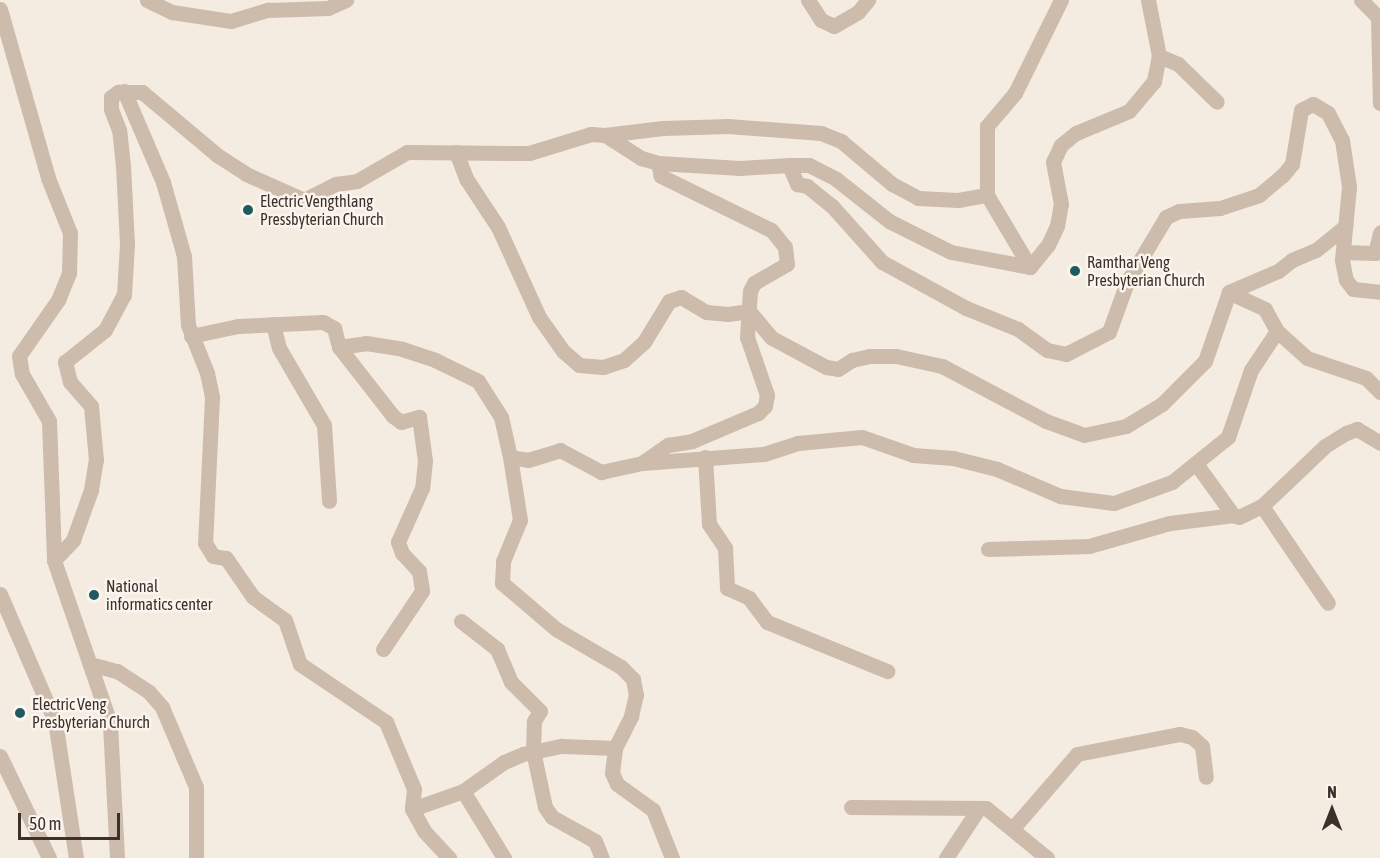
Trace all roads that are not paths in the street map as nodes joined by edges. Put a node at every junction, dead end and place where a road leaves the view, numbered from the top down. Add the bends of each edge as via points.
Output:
1 (147, 0) edge
2 (346, 0) edge
3 (808, 0) edge
4 (868, 0) edge
5 (1061, 0) edge
6 (1148, 0) edge
7 (1360, 0) edge
8 (0, 9) edge
9 (1379, 18) edge
10 (1160, 56) junction
11 (124, 91) junction
12 (1217, 102) dead end
13 (1380, 103) edge
14 (605, 135) junction
15 (456, 152) junction
16 (657, 163) junction
17 (789, 165) junction
18 (987, 195) junction
19 (1346, 226) junction
20 (1380, 232) edge
21 (1343, 252) junction
22 (1030, 267) junction
23 (1229, 292) junction
24 (1380, 292) edge
25 (749, 310) junction
26 (273, 324) junction
27 (1277, 331) junction
28 (191, 336) junction
29 (339, 347) junction
30 (1380, 392) edge
31 (1380, 443) edge
32 (510, 457) junction
33 (705, 457) junction
34 (642, 463) junction
35 (1197, 465) junction
36 (329, 501) dead end
37 (1262, 506) junction
38 (1233, 515) junction
39 (988, 549) dead end
40 (54, 560) junction
41 (0, 594) edge
42 (1328, 603) dead end
43 (460, 621) dead end
44 (383, 649) dead end
45 (90, 664) junction
46 (887, 671) dead end
47 (615, 748) junction
48 (533, 751) junction
49 (0, 756) edge
50 (1206, 777) dead end
51 (464, 791) junction
52 (851, 807) dead end
53 (979, 808) junction
54 (412, 809) junction
55 (1013, 828) junction
56 (49, 858) edge
57 (76, 858) edge
58 (117, 858) edge
59 (196, 858) edge
60 (449, 858) edge
61 (504, 858) edge
62 (603, 858) edge
63 (672, 858) edge
64 (946, 858) edge
65 (1047, 858) edge

1 - 2 street via 172,12 231,21 268,10 328,8
3 - 4 street via 821,20 834,26 858,12
5 - 18 street via 1015,93 987,126
6 - 10 street
7 - 9 street
8 - 40 street via 48,178 70,232 69,273 58,300 19,356 21,374 49,421
9 - 13 street
10 - 12 street via 1178,64
10 - 22 street via 1154,81 1129,111 1076,133 1061,145 1053,162 1061,204 1057,226
11 - 15 street via 142,92 217,155 297,198 315,197 336,184 357,181 407,152
11 - 28 street via 164,182 175,222 184,256
11 - 40 street via 111,97 123,166 127,244 124,295 105,330 65,362 70,382 91,405 96,460 92,490 73,540
14 - 15 street via 591,134 529,153
14 - 16 street
14 - 18 street via 728,126 821,133 841,141 892,184 918,198 958,200
15 - 25 street via 467,180 498,227 539,317 563,351 579,365 603,367 629,357 674,298 688,299 706,312 728,314
16 - 17 street via 740,168
16 - 25 street via 661,176 738,217 760,224 785,247 787,264 751,287
17 - 19 street via 797,184 807,186 832,206 882,262 966,308 1018,329 1055,354 1077,351 1109,333 1127,282 1166,217 1179,211 1220,208 1259,195 1283,175 1292,164 1299,116 1305,105 1314,104 1328,113 1342,140 1349,187
17 - 22 street via 809,165 836,179 889,221 951,252
18 - 22 street
19 - 21 street
19 - 23 street via 1316,250
20 - 21 street via 1375,253
21 - 24 street via 1343,270 1353,289
23 - 25 street via 1205,361 1162,404 1126,426 1084,435 1046,421 942,366 896,356 870,356 852,360 838,369 826,367 772,338
23 - 27 street via 1265,309
25 - 34 street via 747,338 767,395 765,405 759,412 692,441 668,445
26 - 28 street via 209,329
26 - 29 street via 331,325
26 - 36 street via 279,348 324,424
27 - 30 street via 1307,358 1366,378
27 - 35 street via 1251,370 1227,436
28 - 54 street via 207,372 212,397 205,543 213,556 226,558 254,597 285,620 300,664 386,722 414,789
29 - 32 street via 366,343 402,349 478,381 501,417
29 - 44 street via 393,416 401,422 419,417 424,461 422,488 398,542 402,553 419,571 422,591
31 - 37 street via 1357,429 1346,433 1325,446
32 - 34 street via 528,460 560,450 601,472
32 - 47 street via 520,519 503,561 502,583 556,629 621,667 633,679 636,695 632,716
33 - 34 street
33 - 35 street via 764,454 798,443 862,437 913,455 953,458 997,469 1060,496 1114,502 1172,482
33 - 46 street via 709,525 724,548 727,588 749,598 767,622
35 - 38 street
37 - 38 street via 1239,517
37 - 42 street
38 - 39 street via 1170,523 1089,546
40 - 45 street
41 - 57 street via 55,721
43 - 48 street via 497,649 511,682 540,711 534,722
45 - 58 street via 110,723
45 - 59 street via 117,671 162,707 196,787
47 - 48 street via 562,746
47 - 63 street via 612,773 617,784 653,810
48 - 51 street via 504,762
48 - 62 street via 545,807 552,817 595,841
49 - 56 street
50 - 55 street via 1202,746 1192,737 1180,734 1077,754
51 - 54 street
51 - 61 street
52 - 53 street
53 - 55 street via 991,810
53 - 64 street
54 - 60 street via 423,831
55 - 65 street

